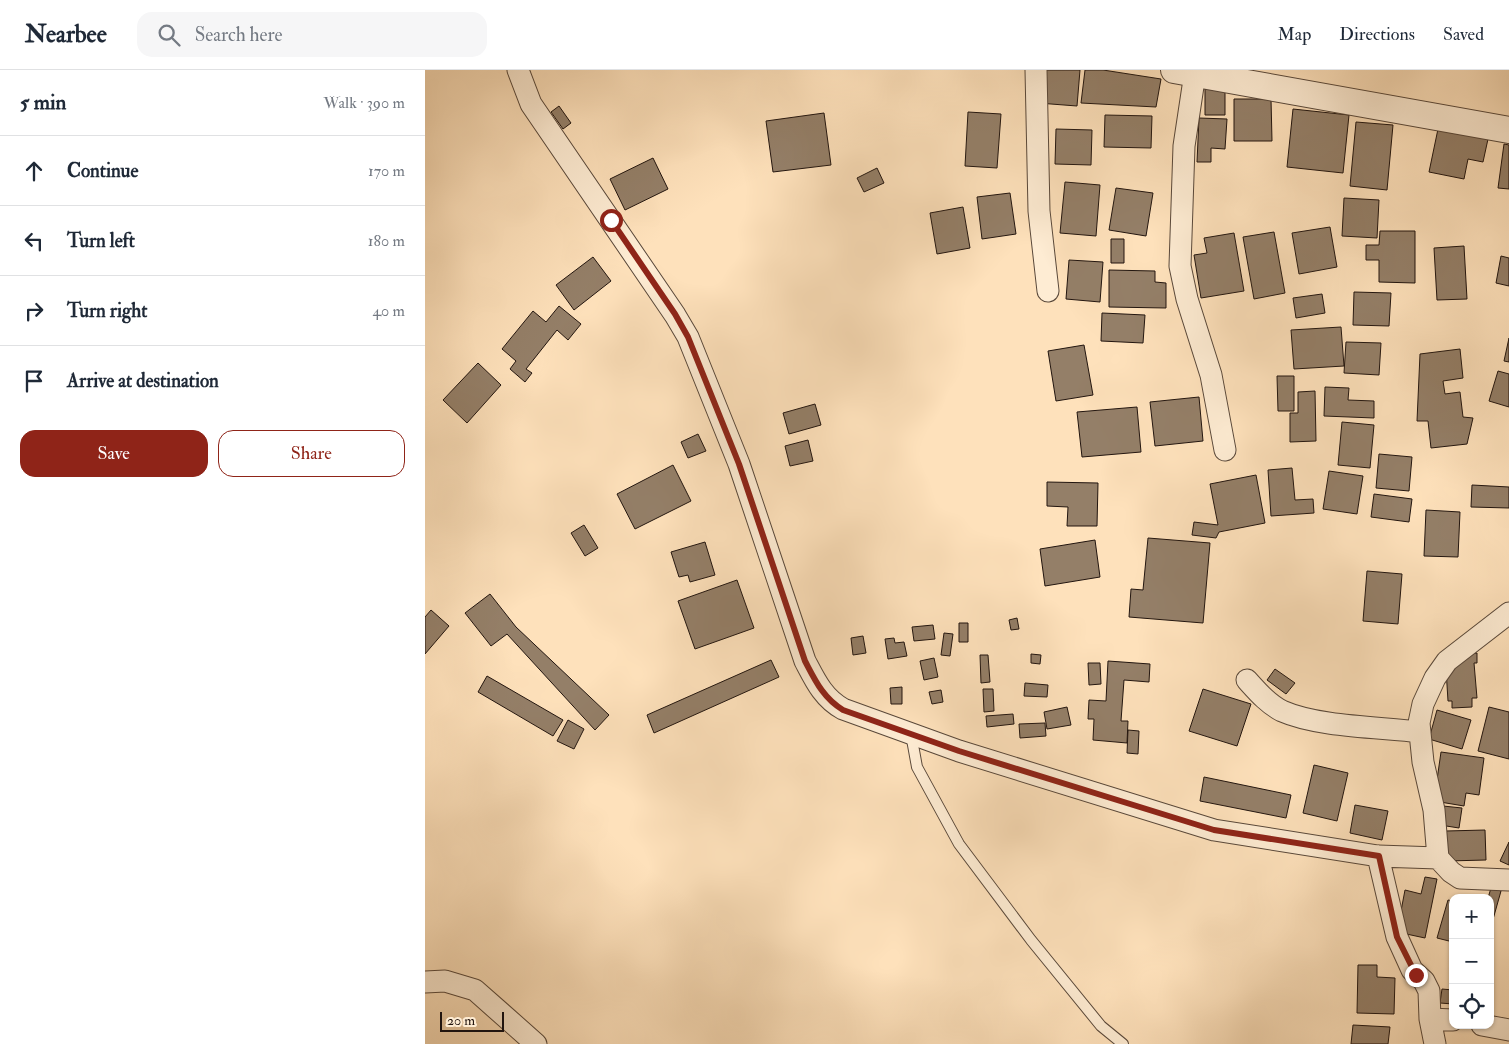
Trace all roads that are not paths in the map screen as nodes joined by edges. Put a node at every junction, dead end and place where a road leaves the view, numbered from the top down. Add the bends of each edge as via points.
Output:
1 (517, 70) edge
2 (1036, 70) edge
3 (1201, 73) edge
4 (1509, 130) edge
5 (1047, 291) dead end
6 (1225, 450) dead end
7 (1509, 613) edge
8 (1247, 680) dead end
9 (1420, 732) junction
10 (911, 734) junction
11 (1379, 856) junction
12 (1438, 858) junction
13 (1509, 880) edge
14 (425, 982) edge
15 (1430, 1019) junction
16 (1449, 1020) edge
17 (1494, 1027) edge
18 (1509, 1030) edge
19 (536, 1044) edge
20 (1123, 1044) edge
21 (1435, 1044) edge

1 - 10 street via 531,104 688,337 739,464 805,661 817,684 830,702 843,710
2 - 5 street via 1039,211
3 - 4 street
3 - 6 street via 1184,146 1180,266 1211,375
7 - 9 street via 1447,661 1423,704
8 - 9 street via 1267,701 1302,718
9 - 12 street via 1434,810
10 - 11 street via 1214,830
10 - 20 lane via 917,766 959,844 1101,1026
11 - 12 street
11 - 15 street via 1397,937 1412,970 1427,987
12 - 13 street via 1460,878
14 - 19 street via 445,981 475,990
15 - 16 street
15 - 21 street
17 - 18 street

